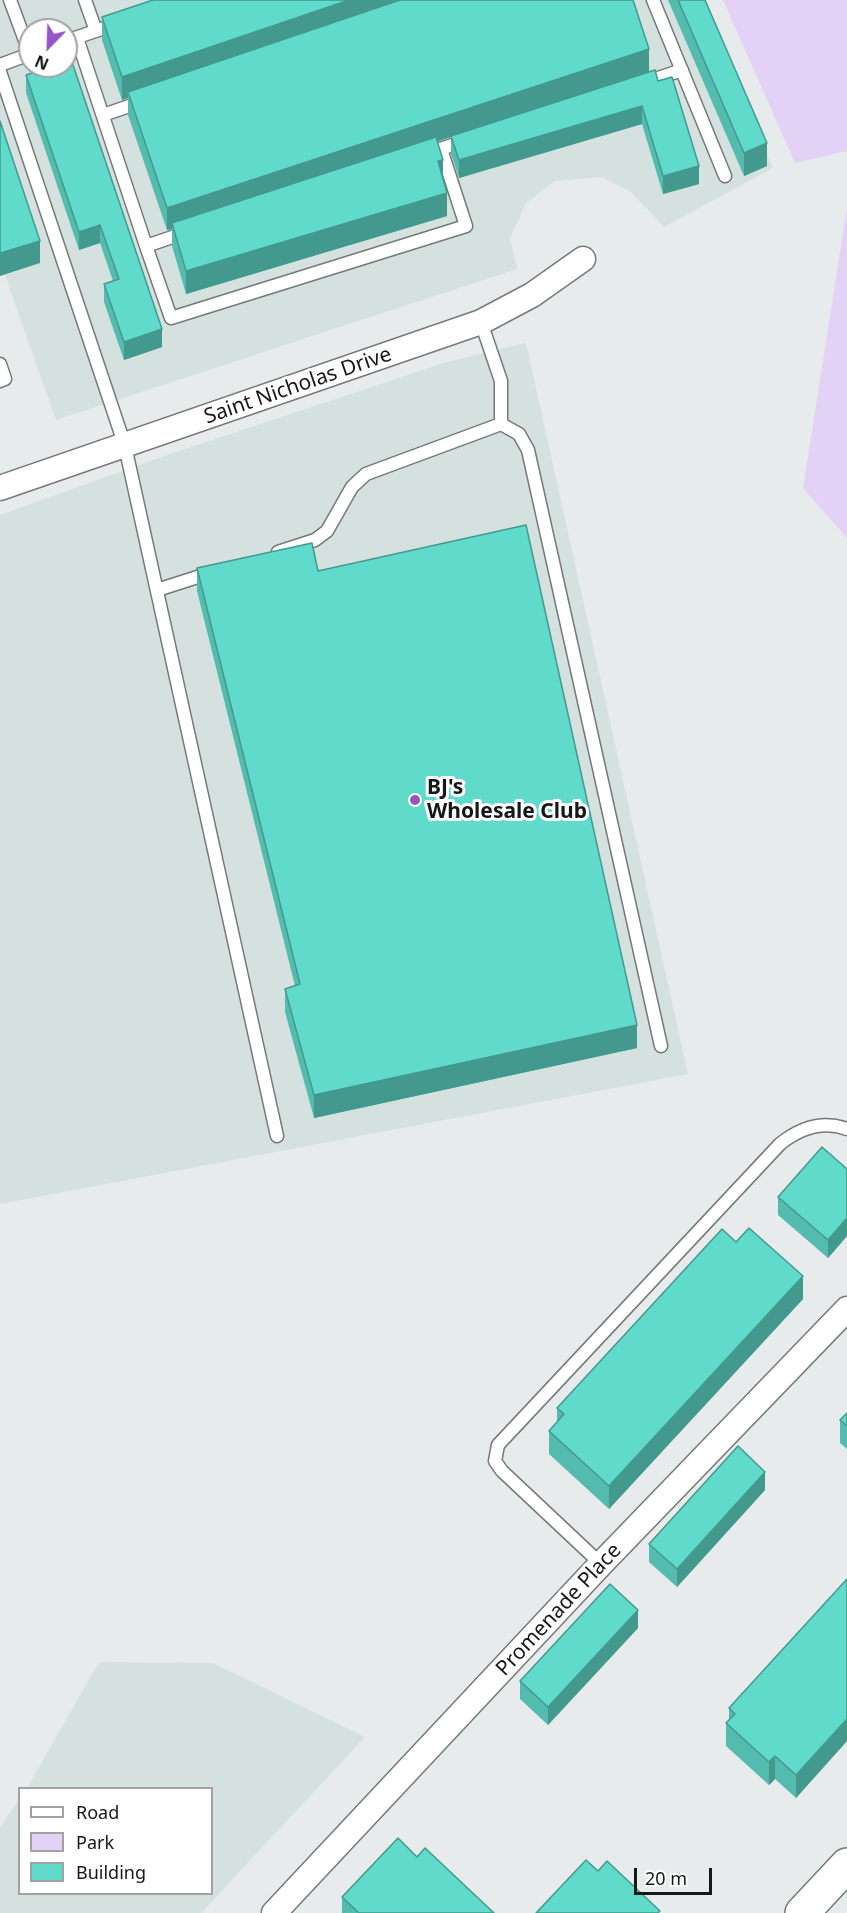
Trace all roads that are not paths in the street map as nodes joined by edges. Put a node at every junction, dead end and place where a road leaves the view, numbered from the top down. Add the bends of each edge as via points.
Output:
1 (10, 0) edge
2 (85, 0) edge
3 (653, 0) edge
4 (129, 19) edge
5 (18, 22) edge
6 (96, 31) junction
7 (78, 37) edge
8 (78, 56) edge
9 (18, 58) edge
10 (0, 65) edge
11 (682, 70) junction
12 (0, 72) edge
13 (627, 88) edge
14 (148, 100) edge
15 (103, 115) junction
16 (485, 134) edge
17 (441, 149) junction
18 (419, 156) edge
19 (725, 176) dead end
20 (202, 227) edge
21 (146, 246) junction
22 (583, 259) dead end
23 (481, 322) junction
24 (0, 364) edge
25 (0, 381) edge
26 (501, 424) junction
27 (125, 446) junction
28 (0, 488) edge
29 (270, 555) edge
30 (225, 569) edge
31 (157, 590) junction
32 (661, 1046) dead end
33 (847, 1129) edge
34 (277, 1136) dead end
35 (847, 1309) edge
36 (601, 1564) junction
37 (847, 1865) edge
38 (276, 1912) edge
39 (802, 1913) edge

1 - 5 lane
2 - 6 lane
3 - 11 lane
4 - 6 lane
6 - 7 lane
8 - 15 lane
9 - 10 lane
11 - 13 lane
11 - 19 lane
12 - 27 lane
14 - 15 lane
15 - 21 lane
16 - 17 lane
17 - 18 lane
17 - 21 lane via 466,226 171,318
20 - 21 lane
22 - 23 street, Saint Nicholas Drive via 532,295
23 - 26 lane via 501,381
23 - 27 street, Saint Nicholas Drive
24 - 25 lane via 5,380
26 - 29 lane via 366,474 352,487 327,531 315,540
26 - 32 lane via 519,434 528,450
27 - 28 street, Saint Nicholas Drive
27 - 31 lane
30 - 31 lane
31 - 34 lane
33 - 36 lane via 818,1125 797,1131 780,1144 498,1445 495,1461 502,1471
35 - 36 street, Promenade Place
36 - 38 street, Promenade Place
37 - 39 main road

